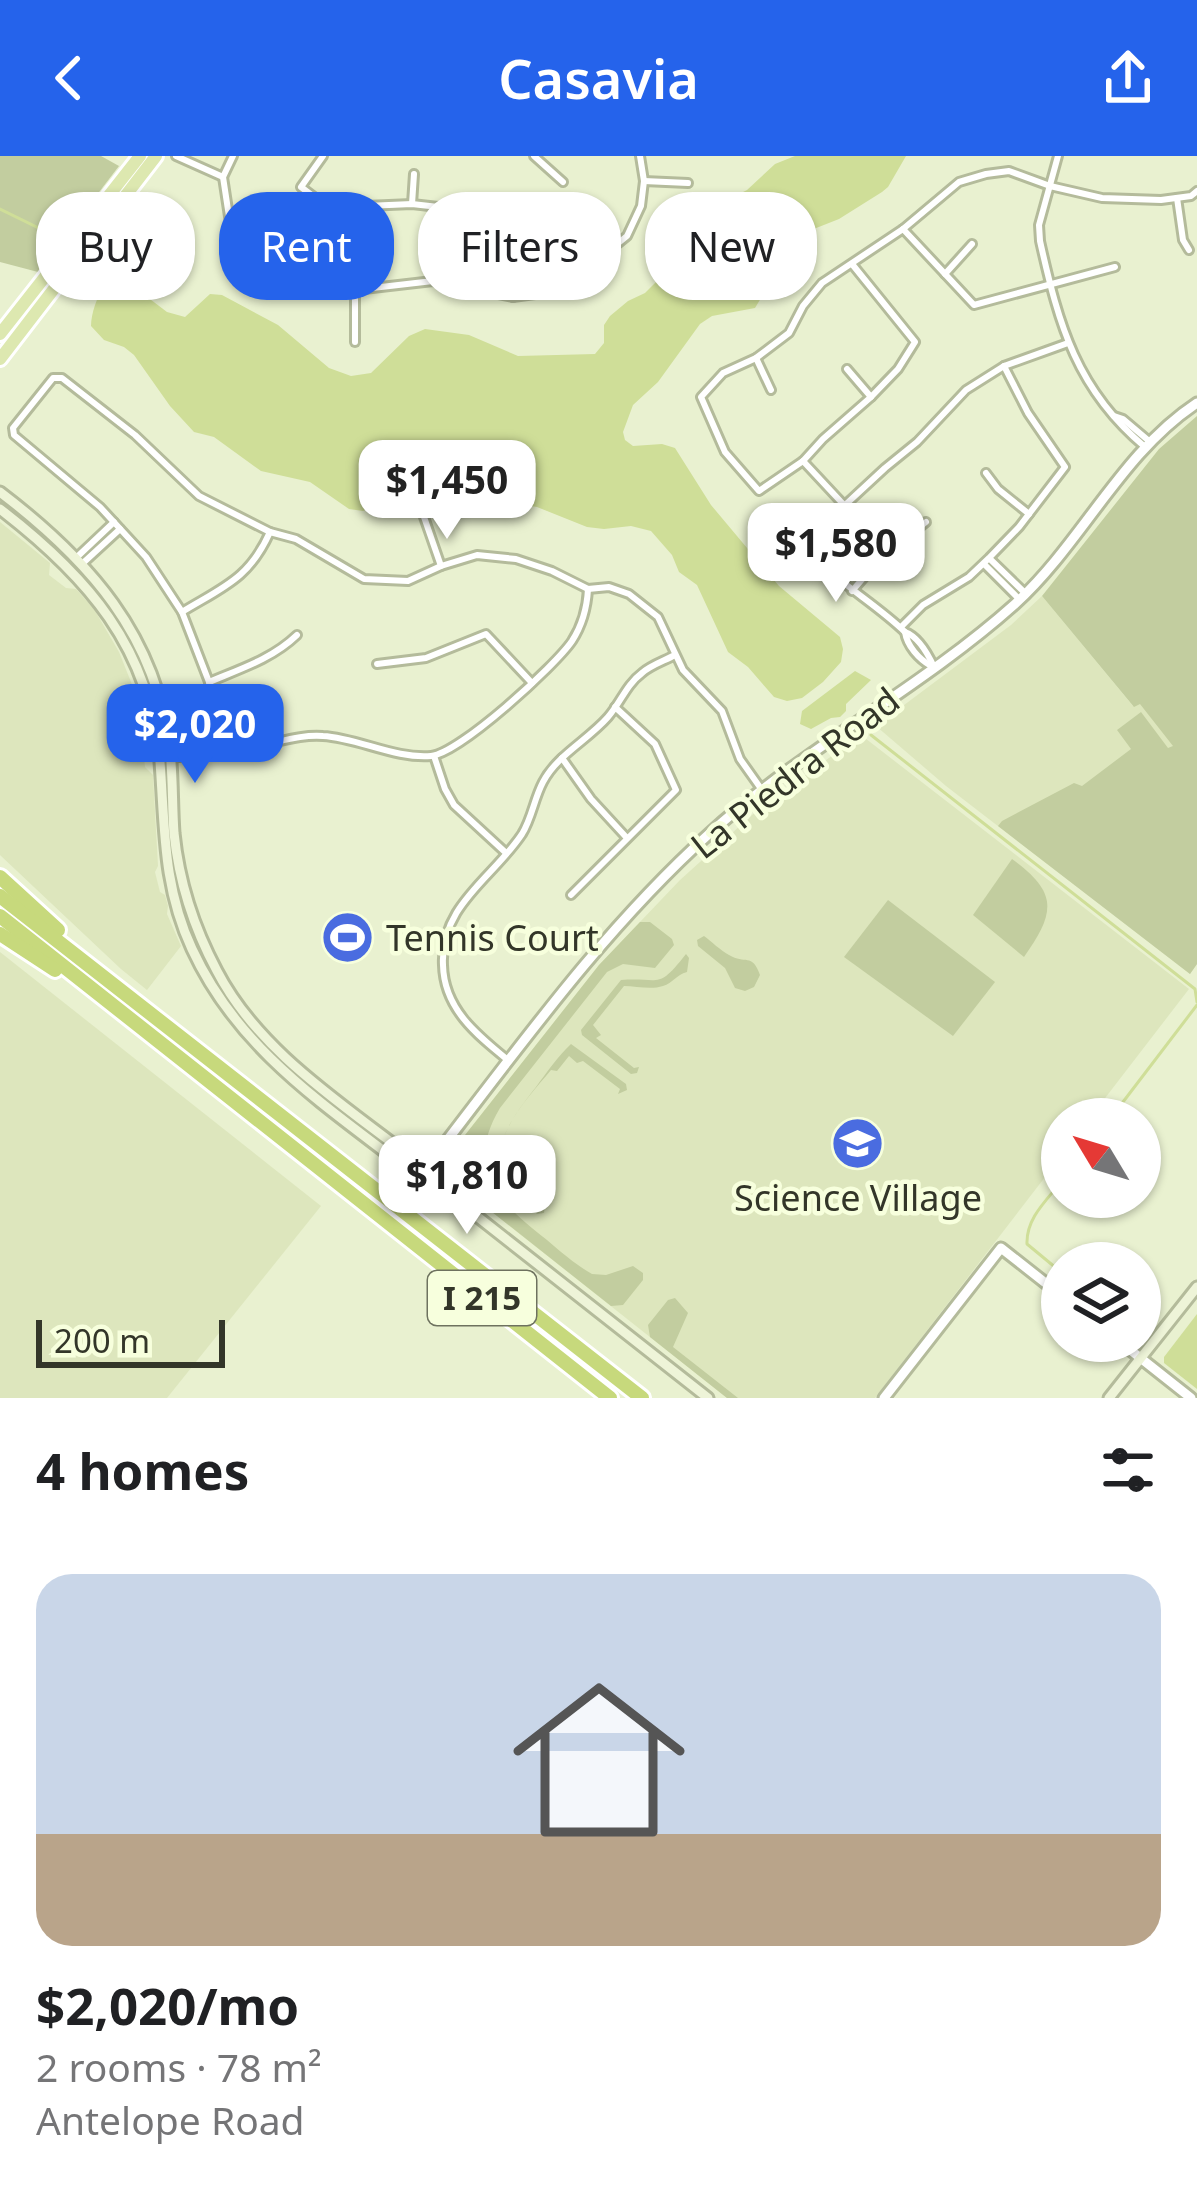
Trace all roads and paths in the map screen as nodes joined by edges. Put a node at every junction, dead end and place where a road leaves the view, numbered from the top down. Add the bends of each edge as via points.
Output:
1 (140, 156) edge
2 (156, 156) edge
3 (176, 156) edge
4 (233, 156) edge
5 (323, 156) edge
6 (534, 156) edge
7 (640, 156) edge
8 (1058, 156) edge
9 (414, 174) dead end
10 (224, 177) junction
11 (644, 181) junction
12 (563, 182) dead end
13 (688, 183) dead end
14 (1050, 186) junction
15 (226, 192) edge
16 (1195, 195) edge
17 (1177, 198) junction
18 (412, 203) junction
19 (418, 204) edge
20 (903, 229) junction
21 (621, 242) edge
22 (972, 244) dead end
23 (1189, 250) dead end
24 (852, 264) junction
25 (1115, 267) dead end
26 (945, 274) junction
27 (1052, 284) junction
28 (355, 300) edge
29 (0, 334) edge
30 (356, 342) dead end
31 (1068, 343) junction
32 (756, 358) junction
33 (0, 359) edge
34 (1004, 366) junction
35 (847, 369) dead end
36 (772, 390) dead end
37 (871, 397) junction
38 (1197, 403) edge
39 (1148, 444) junction
40 (803, 461) junction
41 (986, 473) dead end
42 (0, 492) edge
43 (844, 506) junction
44 (0, 509) edge
45 (1029, 514) junction
46 (424, 517) dead end
47 (926, 522) dead end
48 (117, 525) junction
49 (29, 531) junction
50 (270, 532) junction
51 (80, 560) junction
52 (987, 561) junction
53 (68, 566) junction
54 (441, 566) junction
55 (588, 589) junction
56 (851, 591) junction
57 (1023, 597) junction
58 (182, 612) junction
59 (121, 613) junction
60 (903, 630) junction
61 (297, 635) dead end
62 (674, 655) junction
63 (377, 664) dead end
64 (934, 668) junction
65 (209, 682) junction
66 (532, 683) junction
67 (615, 707) junction
68 (225, 747) junction
69 (167, 752) junction
70 (434, 756) junction
71 (562, 758) junction
72 (762, 790) junction
73 (626, 837) junction
74 (506, 853) junction
75 (0, 877) edge
76 (571, 895) dead end
77 (0, 896) edge
78 (0, 916) edge
79 (0, 934) edge
80 (167, 1027) junction
81 (148, 1033) junction
82 (509, 1060) junction
83 (422, 1173) junction
84 (1041, 1280) edge
85 (1197, 1287) edge
86 (1161, 1333) edge
87 (1138, 1362) edge
88 (1146, 1362) edge
89 (610, 1398) edge
90 (642, 1398) edge
91 (708, 1398) edge
92 (884, 1398) edge
93 (1109, 1398) edge
94 (1191, 1398) edge

1 - 29 main road
2 - 33 main road
3 - 10 street
4 - 10 street
5 - 18 street via 301,188 322,203
6 - 12 street
7 - 11 street
8 - 14 street
9 - 18 street
10 - 15 street
11 - 13 street
11 - 21 street via 641,206
14 - 17 street via 1102,198
14 - 20 street via 1009,171 958,182
14 - 27 street via 1039,225
16 - 17 street
17 - 23 street
18 - 19 street
20 - 24 street
20 - 26 street
22 - 26 street
24 - 32 street via 822,283 789,333
24 - 37 street via 915,342
25 - 27 street
26 - 27 street via 974,304
27 - 31 street
28 - 30 street
31 - 34 street
31 - 39 street via 1086,381
32 - 36 street
32 - 40 street via 723,373 700,397 725,452 760,491
34 - 43 street via 966,390
34 - 45 street via 1065,466
35 - 37 street
37 - 40 street
38 - 39 street, La Piedra Road
39 - 57 street, La Piedra Road
40 - 43 street
41 - 45 street
42 - 51 main road
43 - 56 street via 803,544
44 - 49 main road
45 - 52 street
46 - 54 street
47 - 56 street
48 - 50 street via 14,435 53,378 135,435 199,496
48 - 51 street
48 - 58 street
49 - 51 main road
49 - 53 main road
50 - 54 street via 364,579 408,581
50 - 58 street via 247,572
51 - 59 main road
52 - 57 street
52 - 60 street via 936,595
53 - 59 main road
53 - 69 main road via 128,649
54 - 55 street via 477,555 516,559
55 - 62 street via 609,587 645,605
55 - 66 street via 572,642
56 - 60 street
57 - 64 street, La Piedra Road
58 - 65 street
59 - 69 main road via 152,676
60 - 64 street
61 - 65 street
62 - 67 street via 640,674
62 - 72 street via 722,711
63 - 66 street via 426,658 486,634
64 - 72 street, La Piedra Road
65 - 68 street
66 - 70 street
67 - 71 street
67 - 73 street via 655,744 676,790
68 - 69 street
68 - 70 street via 315,735
69 - 83 main road via 169,879 210,985 278,1068
70 - 74 street via 454,805
71 - 73 street
71 - 74 street
72 - 82 street, La Piedra Road via 621,923
73 - 76 street
74 - 82 street via 456,910 442,966 464,1022
75 - 80 highway
77 - 80 highway, I 215
78 - 81 highway, I 215
79 - 81 highway
80 - 90 highway, I 215
81 - 89 highway, I 215
82 - 83 street, La Piedra Road
83 - 91 main road
84 - 92 street via 1001,1249
85 - 86 main road
87 - 93 main road
88 - 94 street

